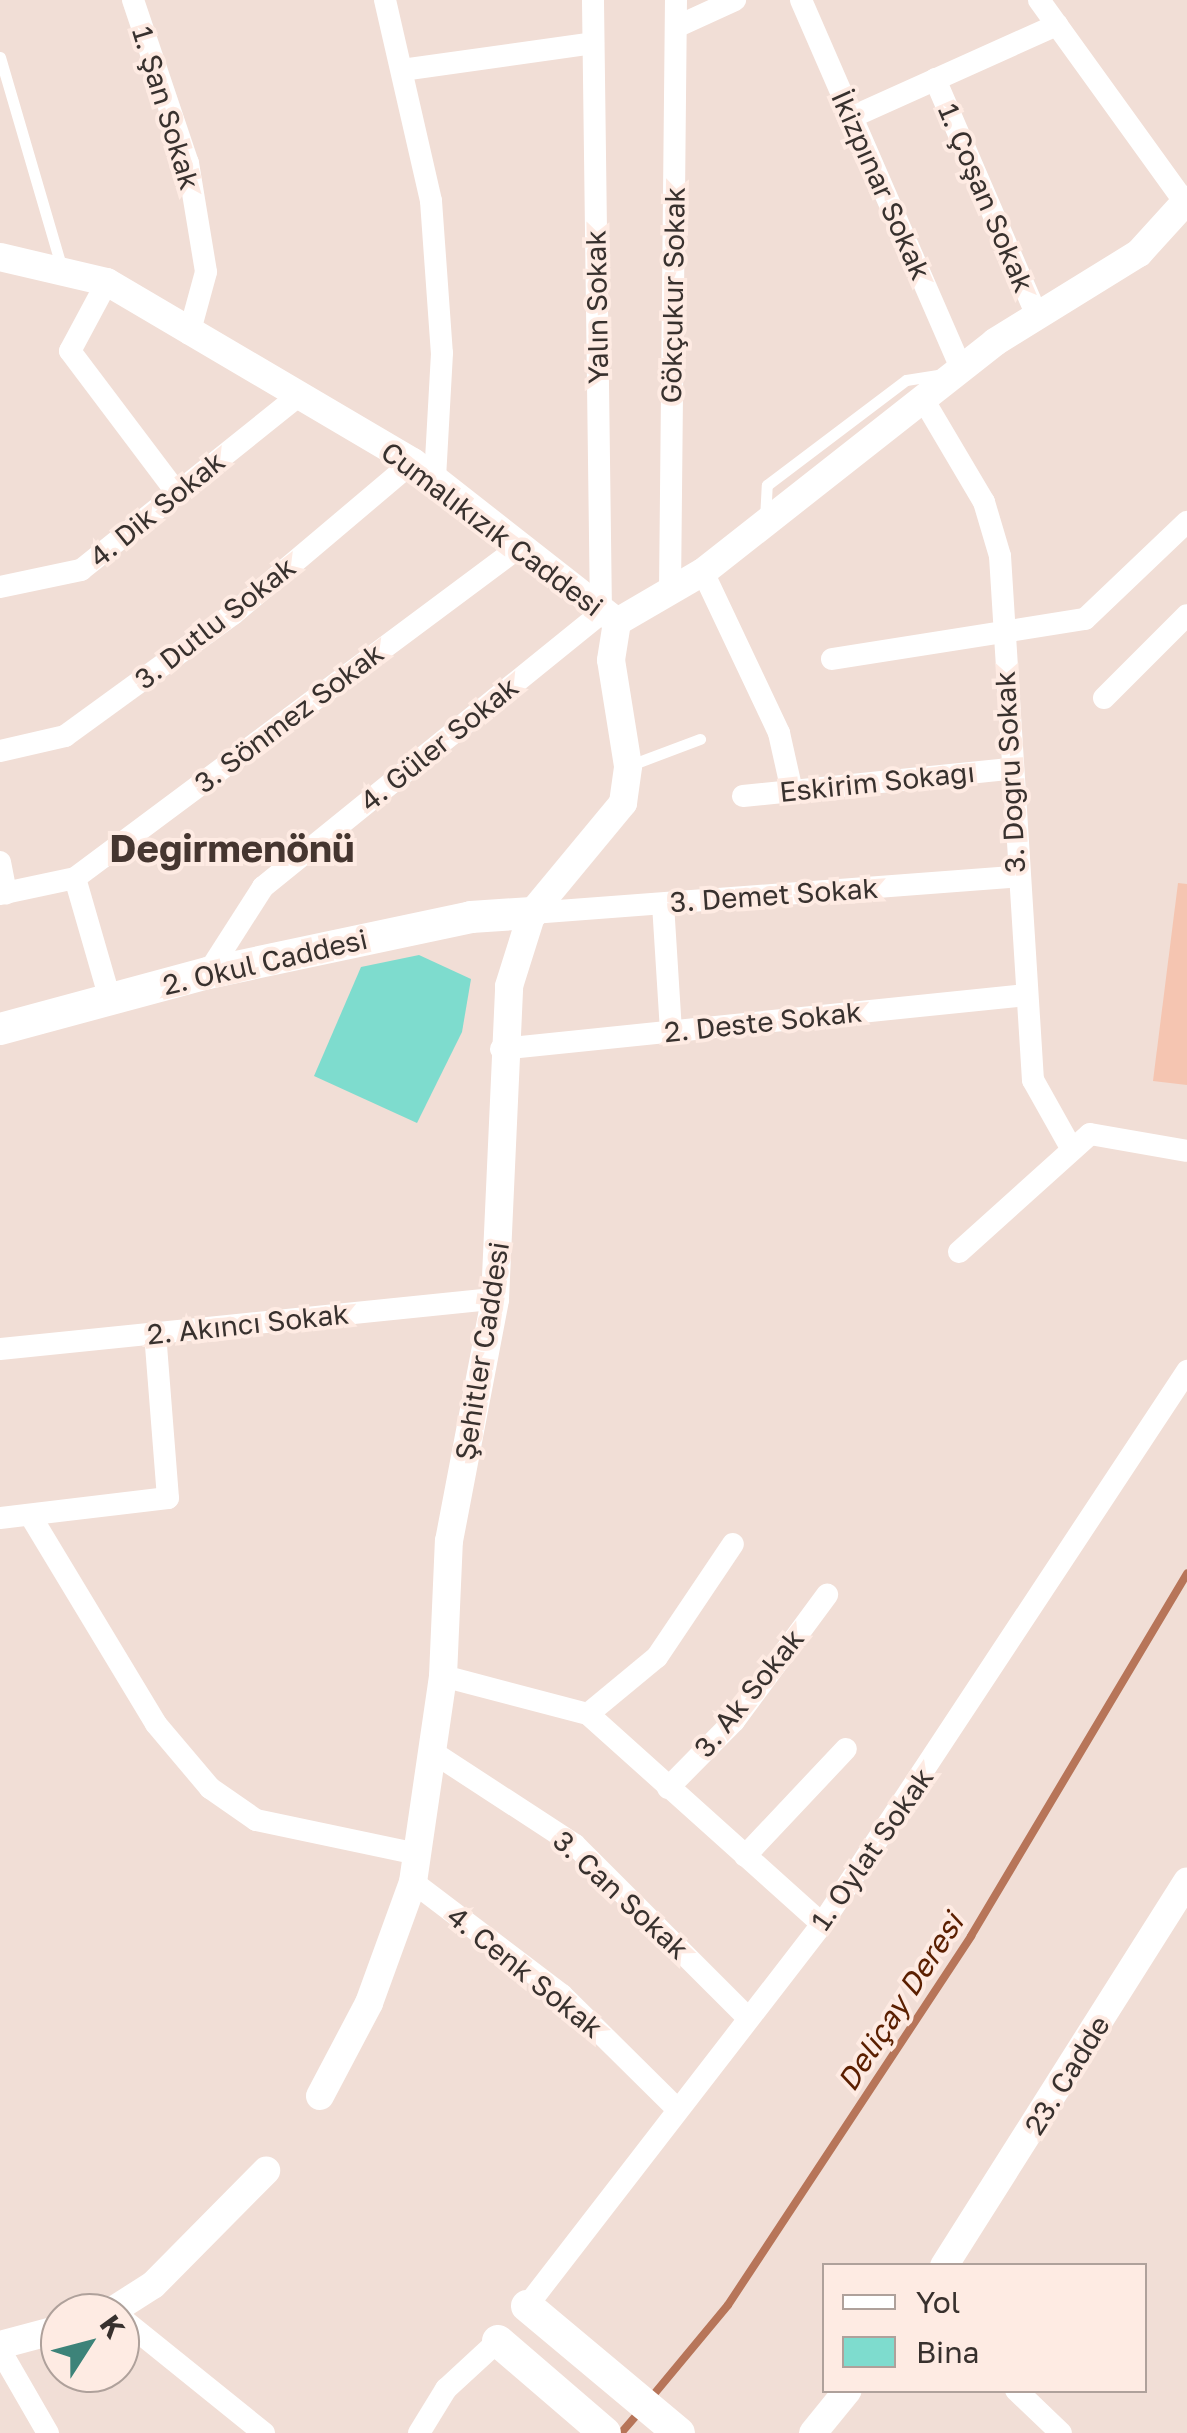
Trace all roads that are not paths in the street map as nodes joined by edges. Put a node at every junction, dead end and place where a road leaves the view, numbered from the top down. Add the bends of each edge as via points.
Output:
1 (133, 0) edge
2 (385, 0) edge
3 (594, 0) edge
4 (676, 0) edge
5 (735, 0) edge
6 (801, 0) edge
7 (1039, 0) edge
8 (1057, 25) junction
9 (676, 27) junction
10 (593, 43) junction
11 (0, 57) edge
12 (402, 70) junction
13 (935, 79) junction
14 (852, 116) junction
15 (1186, 203) edge
16 (0, 257) edge
17 (62, 269) junction
18 (107, 282) junction
19 (1037, 316) junction
20 (189, 334) junction
21 (962, 371) junction
22 (298, 396) junction
23 (926, 404) junction
24 (424, 470) junction
25 (178, 493) junction
26 (1187, 522) edge
27 (764, 526) junction
28 (518, 548) junction
29 (703, 572) junction
30 (0, 587) edge
31 (670, 591) junction
32 (1187, 615) edge
33 (609, 618) junction
34 (1002, 638) junction
35 (832, 659) dead end
36 (1104, 698) dead end
37 (700, 739) dead end
38 (0, 751) edge
39 (628, 766) junction
40 (1010, 769) junction
41 (792, 791) junction
42 (744, 796) dead end
43 (0, 862) edge
44 (1016, 877) junction
45 (76, 878) junction
46 (3, 894) edge
47 (663, 904) junction
48 (532, 913) junction
49 (208, 972) junction
50 (1026, 995) junction
51 (110, 999) junction
52 (0, 1029) edge
53 (671, 1031) junction
54 (501, 1049) junction
55 (1070, 1146) junction
56 (1187, 1151) edge
57 (960, 1252) dead end
58 (495, 1299) junction
59 (155, 1334) junction
60 (0, 1349) edge
61 (1187, 1372) edge
62 (30, 1515) junction
63 (0, 1518) edge
64 (733, 1544) dead end
65 (827, 1595) dead end
66 (443, 1676) junction
67 (588, 1714) junction
68 (846, 1749) dead end
69 (434, 1754) junction
70 (668, 1788) junction
71 (417, 1854) junction
72 (746, 1856) junction
73 (1187, 1881) edge
74 (412, 1882) junction
75 (822, 1924) junction
76 (747, 2016) junction
77 (320, 2096) dead end
78 (676, 2108) junction
79 (266, 2171) dead end
80 (946, 2263) edge
81 (140, 2295) edge
82 (527, 2306) joint
83 (140, 2335) edge
84 (40, 2336) edge
85 (498, 2341) joint
86 (0, 2348) edge
87 (846, 2393) edge
88 (1019, 2393) edge
89 (48, 2433) edge
90 (264, 2433) edge
91 (420, 2433) edge
92 (605, 2433) edge
93 (679, 2433) edge
94 (813, 2433) edge
95 (1061, 2433) edge

1 - 20 street, 1. Şan Sokak via 197,217 206,272
2 - 12 street
3 - 10 street, Yalın Sokak
4 - 9 street, Gökçukur Sokak
5 - 9 street
6 - 14 street, İkizpınar Sokak
7 - 8 street
8 - 13 street
8 - 15 street
9 - 31 street, Gökçukur Sokak
10 - 12 street
10 - 33 street, Yalın Sokak
11 - 17 lane
12 - 24 street via 432,201 442,353
13 - 14 street
13 - 19 street, 1. Çoşan Sokak
14 - 21 street, İkizpınar Sokak
15 - 19 street, Cumalıkızık Caddesi via 1139,253
16 - 17 street, Cumalıkızık Caddesi
17 - 18 street, Cumalıkızık Caddesi
18 - 20 street, Cumalıkızık Caddesi
18 - 25 street via 70,350
19 - 21 street, Cumalıkızık Caddesi
20 - 22 street, Cumalıkızık Caddesi
21 - 23 street, Cumalıkızık Caddesi
21 - 27 lane via 906,380 766,485
22 - 24 street, Cumalıkızık Caddesi
22 - 25 street, 4. Dik Sokak
23 - 27 street, Cumalıkızık Caddesi
23 - 34 street, 3. Doğru Sokak via 984,502 1000,556
24 - 28 street, Cumalıkızık Caddesi
24 - 38 street, 3. Dutlu Sokak via 65,736
25 - 30 street, 4. Dik Sokak via 82,570
26 - 34 street via 1085,619
27 - 29 street, Cumalıkızık Caddesi
28 - 33 street, Cumalıkızık Caddesi
28 - 45 street, 3. Sönmez Sokak
29 - 31 street, Cumalıkızık Caddesi
29 - 41 street via 779,732
31 - 33 street, Cumalıkızık Caddesi
32 - 36 street
33 - 39 street, Şehitler Caddesi via 612,700
33 - 49 street, 4. Güler Sokak via 262,888
34 - 35 street
34 - 40 street, 3. Doğru Sokak
37 - 39 lane
39 - 48 street, Şehitler Caddesi via 623,803
40 - 41 street, Eskirim Sokağı
40 - 44 street, 3. Doğru Sokak
41 - 42 street, Eskirim Sokağı
43 - 46 street
44 - 47 street, 3. Demet Sokak
44 - 50 street, 3. Doğru Sokak
45 - 46 street, 3. Sönmez Sokak
45 - 51 street
47 - 48 street, 3. Demet Sokak
47 - 53 street
48 - 49 main road, 2. Okul Caddesi via 472,916
48 - 54 street, Şehitler Caddesi
49 - 51 main road, 2. Okul Caddesi
50 - 53 street, 2. Deste Sokak
50 - 55 street, 3. Doğru Sokak via 1040,1107
51 - 52 main road, 2. Okul Caddesi
53 - 54 street, 2. Deste Sokak
54 - 58 street, Şehitler Caddesi via 506,1173
55 - 56 street via 1118,1133
55 - 57 street
58 - 59 street, 2. Akıncı Sokak
58 - 66 street, Şehitler Caddesi via 449,1541
59 - 60 street, 2. Akıncı Sokak
59 - 62 street via 168,1498
61 - 75 street, 1. Oylat Sokak
62 - 63 street
62 - 71 street via 156,1724 210,1788 256,1820
64 - 67 street via 657,1657
65 - 70 street, 3. Ak Sokak via 734,1721
66 - 67 street
66 - 69 street, Şehitler Caddesi
67 - 70 street
68 - 72 street
69 - 71 street, Şehitler Caddesi
69 - 76 street, 3. Can Sokak via 575,1844
70 - 72 street
71 - 74 street, Şehitler Caddesi
72 - 75 street
73 - 80 street, 23. Cadde
74 - 77 street, Şehitler Caddesi via 369,2003
74 - 78 street, 4. Cenk Sokak via 562,1995
75 - 76 street, 1. Oylat Sokak
76 - 78 street, 1. Oylat Sokak
78 - 82 street, 1. Oylat Sokak
79 - 81 street
82 - 93 main road
83 - 90 street
84 - 86 street
85 - 91 street via 446,2389
85 - 92 main road
86 - 89 street
87 - 94 street
88 - 95 street

